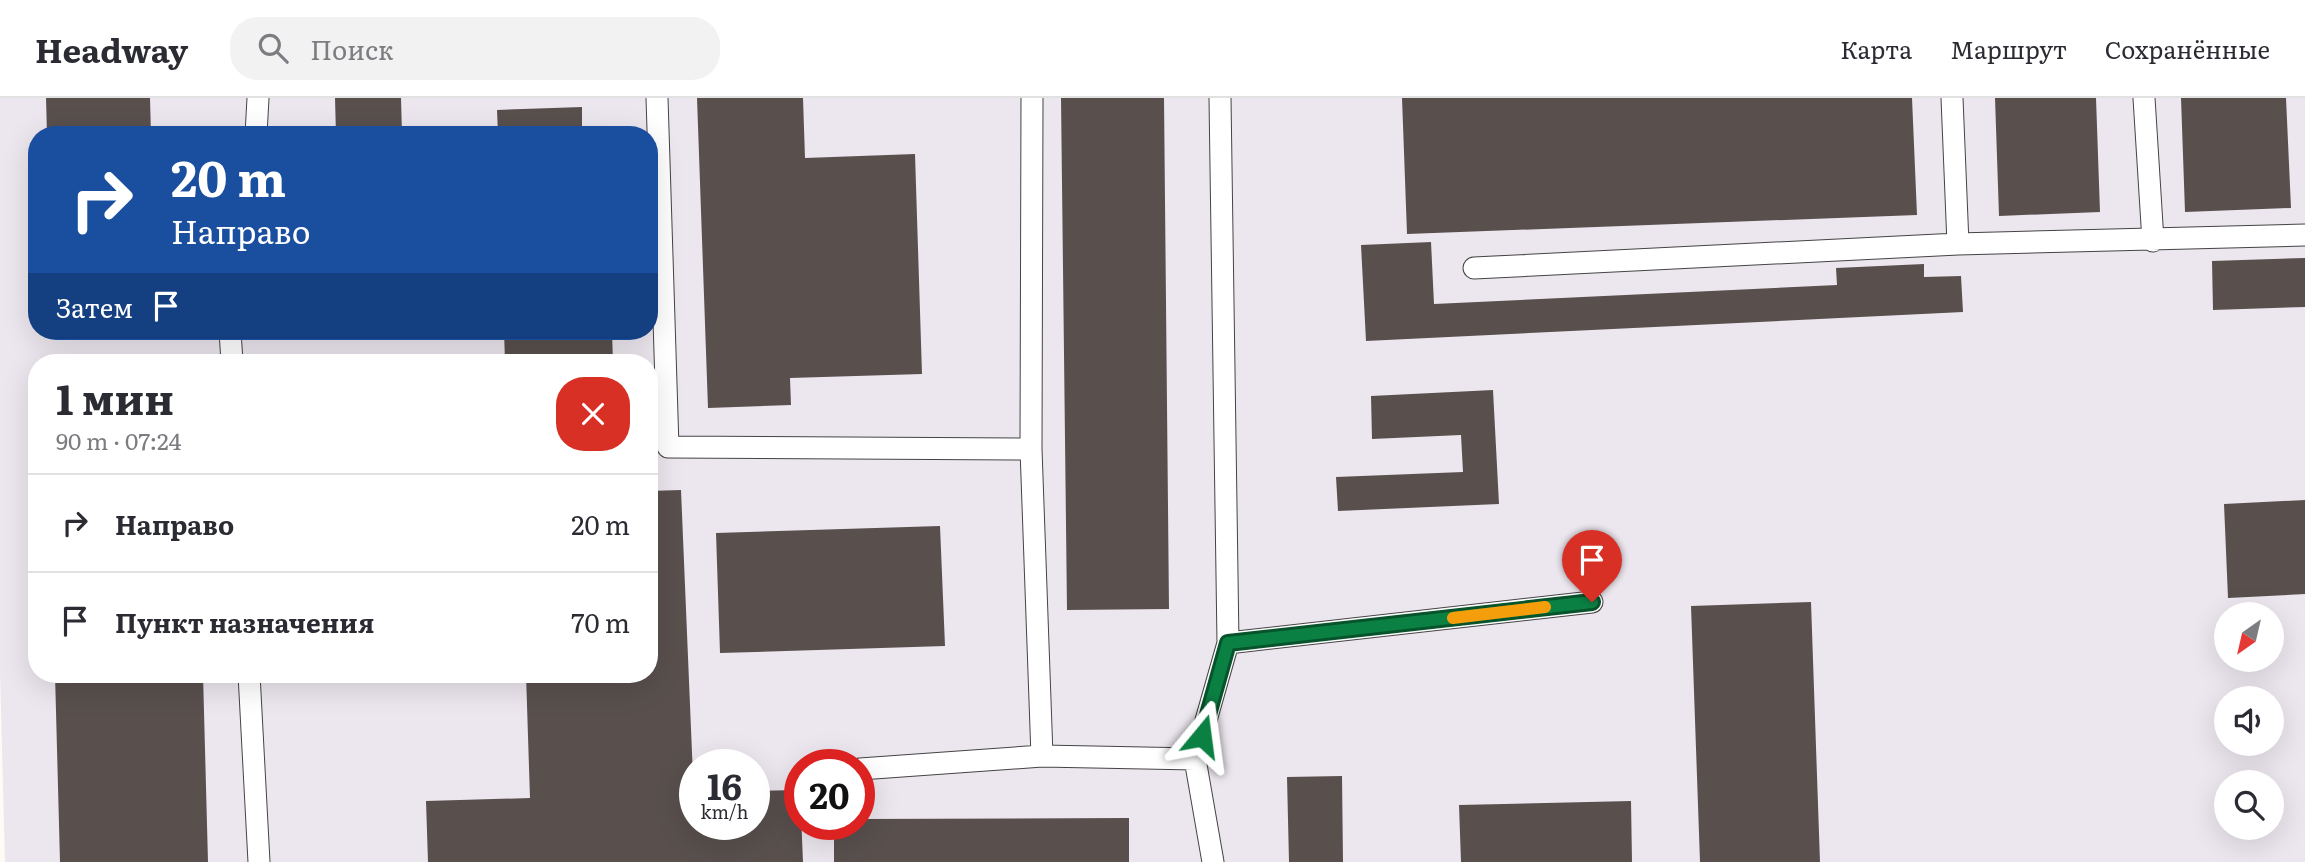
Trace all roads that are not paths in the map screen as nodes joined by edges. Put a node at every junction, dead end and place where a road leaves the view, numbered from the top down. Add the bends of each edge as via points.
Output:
1 (258, 98) edge
2 (657, 98) edge
3 (1032, 98) edge
4 (1220, 98) edge
5 (1952, 98) edge
6 (2144, 98) edge
7 (256, 126) edge
8 (658, 126) edge
9 (658, 130) edge
10 (2305, 235) edge
11 (2152, 241) junction
12 (1958, 244) junction
13 (1474, 268) dead end
14 (1031, 449) junction
15 (1592, 602) dead end
16 (1228, 643) junction
17 (249, 683) edge
18 (1042, 756) junction
19 (1195, 759) junction
20 (875, 768) edge
21 (259, 862) edge
22 (1213, 862) edge

1 - 7 lane
2 - 8 lane
3 - 14 lane
4 - 16 lane
5 - 12 lane
6 - 11 lane
9 - 14 lane via 668,447
10 - 11 lane
11 - 12 lane
12 - 13 lane
14 - 18 lane
15 - 16 lane
16 - 19 lane
17 - 21 lane
18 - 19 lane
18 - 20 lane
19 - 22 lane

